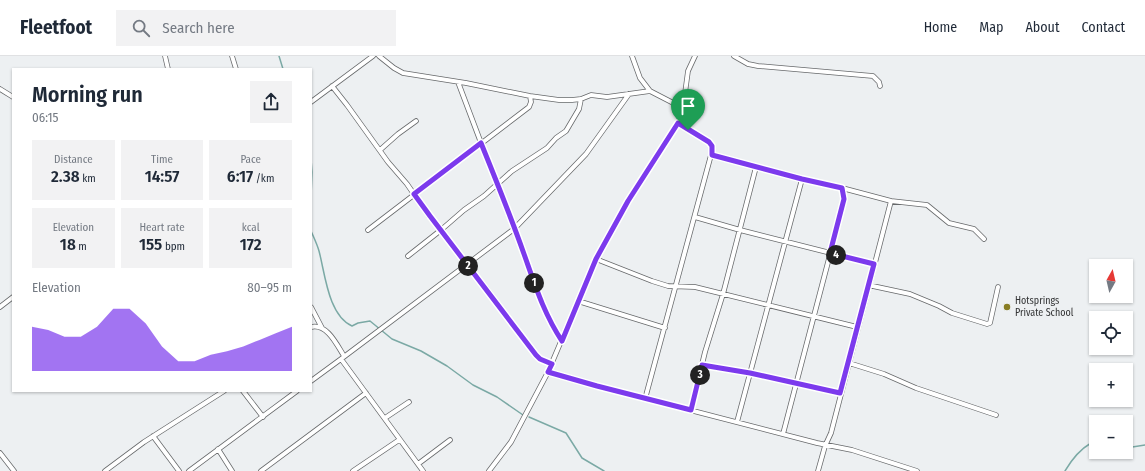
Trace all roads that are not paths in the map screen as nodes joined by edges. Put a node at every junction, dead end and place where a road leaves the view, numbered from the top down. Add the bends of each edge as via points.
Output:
1 (165, 56) edge
2 (232, 56) edge
3 (373, 56) edge
4 (379, 56) edge
5 (632, 56) edge
6 (695, 56) edge
7 (734, 56) edge
8 (168, 68) edge
9 (236, 68) edge
10 (458, 82) junction
11 (332, 86) junction
12 (880, 86) dead end
13 (0, 89) edge
14 (650, 91) junction
15 (629, 94) junction
16 (12, 96) edge
17 (530, 96) junction
18 (581, 99) junction
19 (312, 101) edge
20 (683, 108) junction
21 (416, 121) dead end
22 (678, 123) junction
23 (481, 143) junction
24 (380, 150) junction
25 (712, 155) junction
26 (756, 167) junction
27 (802, 179) junction
28 (497, 184) junction
29 (842, 188) junction
30 (414, 194) junction
31 (891, 202) junction
32 (695, 218) junction
33 (514, 229) junction
34 (368, 230) dead end
35 (441, 230) junction
36 (740, 230) junction
37 (984, 239) dead end
38 (786, 242) junction
39 (830, 253) junction
40 (408, 256) dead end
41 (596, 259) junction
42 (467, 264) junction
43 (874, 264) junction
44 (868, 284) junction
45 (676, 286) junction
46 (998, 288) dead end
47 (723, 294) junction
48 (12, 298) edge
49 (578, 301) junction
50 (768, 306) junction
51 (0, 307) edge
52 (312, 309) edge
53 (813, 317) junction
54 (312, 327) edge
55 (857, 327) junction
56 (322, 328) junction
57 (665, 328) junction
58 (562, 341) junction
59 (343, 358) junction
60 (849, 362) junction
61 (552, 364) junction
62 (702, 365) junction
63 (548, 372) junction
64 (750, 373) junction
65 (312, 380) edge
66 (796, 383) junction
67 (222, 392) edge
68 (244, 392) edge
69 (296, 392) edge
70 (366, 393) junction
71 (840, 393) junction
72 (645, 399) junction
73 (409, 402) dead end
74 (691, 410) junction
75 (996, 415) dead end
76 (263, 417) junction
77 (385, 418) junction
78 (737, 422) junction
79 (783, 434) junction
80 (153, 436) junction
81 (399, 440) junction
82 (450, 440) dead end
83 (826, 446) junction
84 (218, 449) junction
85 (0, 453) edge
86 (418, 464) junction
87 (108, 470) edge
88 (14, 471) edge
89 (179, 471) edge
90 (189, 471) edge
91 (232, 471) edge
92 (261, 471) edge
93 (353, 471) edge
94 (423, 471) edge
95 (490, 471) edge
96 (818, 471) edge
97 (917, 471) edge

1 - 8 street
2 - 9 street
3 - 11 street
4 - 10 street via 403,73
5 - 14 street via 640,78
6 - 20 street via 688,72
7 - 12 street via 758,66 873,76
10 - 17 street
10 - 23 street
11 - 19 street
11 - 24 street
13 - 16 street
14 - 15 street
14 - 20 street
15 - 18 street via 607,97 591,95
15 - 33 street via 586,154
17 - 18 street via 559,100
17 - 23 street via 529,107
18 - 28 street via 580,109 566,131
20 - 22 street
21 - 24 street
22 - 25 street via 709,142 712,146
22 - 41 street via 628,201
23 - 28 street
23 - 30 street
24 - 30 street
25 - 26 street
25 - 32 street
26 - 27 street
26 - 36 street
27 - 29 street
27 - 38 street
28 - 33 street
28 - 35 street
29 - 31 street
29 - 39 street via 844,199
30 - 34 street
30 - 35 street
31 - 37 street via 927,205 950,223 974,229
31 - 43 street
32 - 36 street
32 - 45 street
33 - 42 street
33 - 58 street via 542,303
35 - 40 street
35 - 42 street
36 - 38 street
36 - 47 street
38 - 39 street
38 - 50 street
39 - 43 street
39 - 53 street
41 - 45 street via 652,281
41 - 49 street
42 - 59 street
42 - 61 street via 536,355
43 - 44 street
44 - 46 street via 910,294 952,313 987,324 990,323
44 - 55 street
45 - 47 street
45 - 57 street
47 - 50 street
47 - 62 street
48 - 51 street
49 - 57 street
49 - 58 street
50 - 53 street
50 - 64 street
52 - 56 street
53 - 55 street
53 - 66 street
54 - 56 street
55 - 60 street
56 - 59 street via 326,330
57 - 72 street
58 - 61 street
59 - 65 street
59 - 70 street
60 - 71 street
60 - 75 street
61 - 63 street
62 - 64 street
62 - 74 street
63 - 72 street
63 - 95 street via 511,442
64 - 66 street
64 - 78 street
66 - 71 street
66 - 79 street
67 - 80 street
68 - 76 street
69 - 76 street
70 - 77 street
70 - 92 street
71 - 83 street
72 - 74 street
73 - 77 street
74 - 78 street
76 - 84 street
77 - 81 street
78 - 79 street
79 - 83 street
80 - 87 street
80 - 89 street
81 - 86 street
81 - 93 street
82 - 86 street
83 - 96 street
83 - 97 street via 852,450
84 - 90 street
84 - 91 street
85 - 88 street
86 - 94 street

